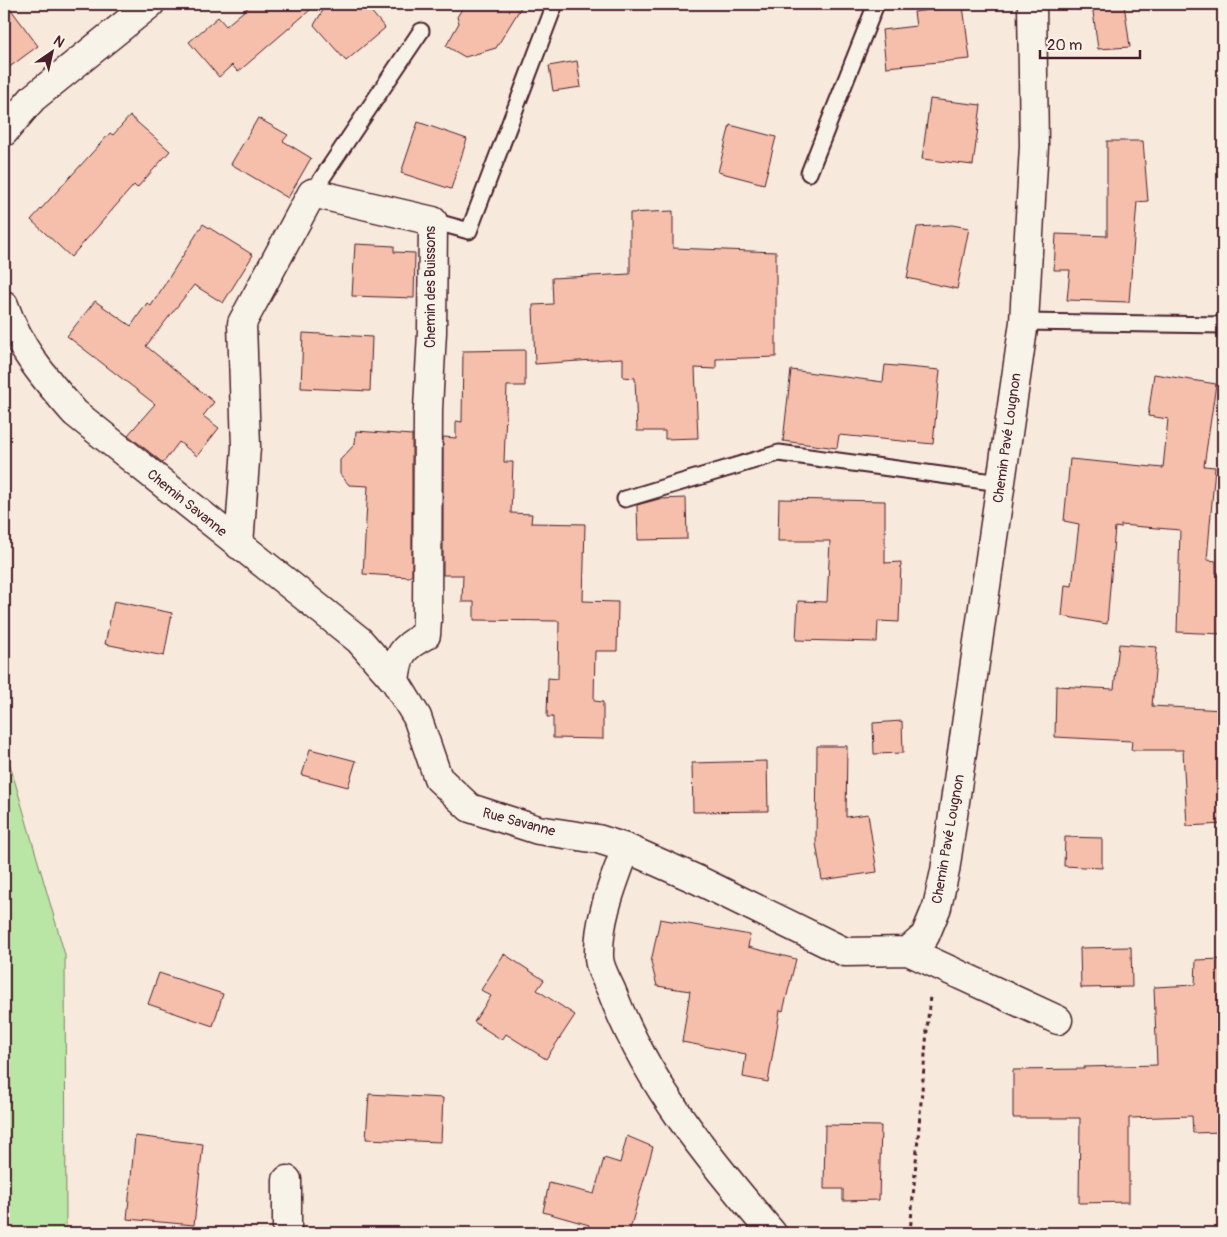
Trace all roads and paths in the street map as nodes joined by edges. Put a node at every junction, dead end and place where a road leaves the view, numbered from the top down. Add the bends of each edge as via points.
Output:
1 (150, 4) edge
2 (555, 4) edge
3 (876, 4) edge
4 (1032, 4) edge
5 (421, 31) dead end
6 (4, 132) edge
7 (809, 173) dead end
8 (312, 193) junction
9 (432, 221) junction
10 (4, 304) edge
11 (1024, 322) junction
12 (1223, 325) edge
13 (1000, 483) junction
14 (624, 499) dead end
15 (239, 545) junction
16 (395, 681) junction
17 (626, 848) junction
18 (908, 951) junction
19 (935, 964) junction
20 (1058, 1020) dead end
21 (287, 1180) dead end
22 (287, 1233) edge
23 (772, 1233) edge
24 (910, 1233) edge

1 - 6 street via 33,98
2 - 9 lane via 469,230
3 - 7 lane
4 - 11 street, Chemin Pavé Lougnon via 1034,146
5 - 8 lane
8 - 9 street, Chemin des Buissons
8 - 15 street via 242,323 246,448
9 - 16 street, Chemin des Buissons via 426,635 397,660
10 - 15 street, Chemin Savanne via 8,318 36,368 75,414
11 - 12 lane
11 - 13 street, Chemin Pavé Lougnon
13 - 14 lane via 779,453
13 - 18 street, Chemin Pavé Lougnon via 945,871 937,907 925,936
15 - 16 street, Chemin Savanne via 360,640
16 - 17 street, Rue Savanne via 417,717 438,778 470,808 538,830 598,839
17 - 18 street via 844,952
17 - 23 street via 606,899 599,958 625,1027 663,1095 722,1174
18 - 19 street
19 - 20 street
19 - 24 path
21 - 22 street

